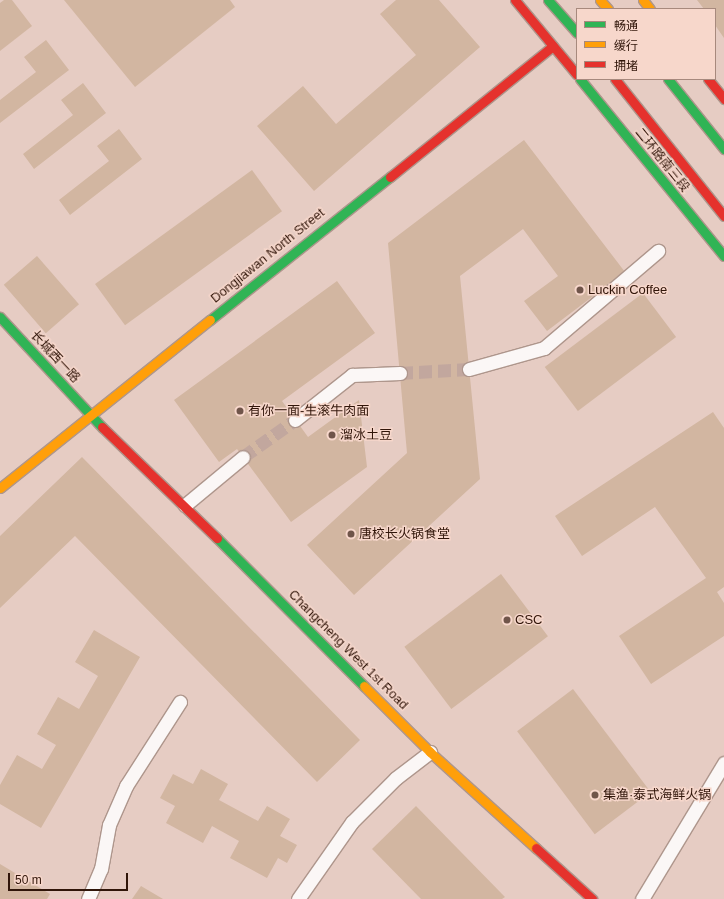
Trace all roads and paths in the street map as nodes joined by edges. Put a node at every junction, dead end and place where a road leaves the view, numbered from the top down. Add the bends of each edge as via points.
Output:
1 (515, 0) edge
2 (548, 0) edge
3 (600, 0) edge
4 (643, 0) edge
5 (607, 8) edge
6 (649, 8) edge
7 (576, 33) edge
8 (553, 46) junction
9 (576, 74) edge
10 (581, 80) edge
11 (616, 80) edge
12 (669, 80) edge
13 (709, 80) edge
14 (724, 99) edge
15 (724, 149) edge
16 (724, 216) edge
17 (658, 251) dead end
18 (724, 256) edge
19 (0, 317) edge
20 (469, 369) tunnel mouth
21 (400, 373) tunnel mouth
22 (90, 415) junction
23 (295, 420) tunnel mouth
24 (243, 457) tunnel mouth
25 (0, 488) edge
26 (185, 505) junction
27 (180, 702) dead end
28 (430, 752) junction
29 (724, 763) edge
30 (88, 899) edge
31 (298, 899) edge
32 (592, 899) edge
33 (642, 899) edge

1 - 8 main road
2 - 7 main road
3 - 5 main road
4 - 6 main road
8 - 9 main road
8 - 22 main road, Dongjiawan North Street
10 - 18 main road, 二环路南三段
11 - 16 main road
12 - 15 main road
13 - 14 main road
17 - 20 street via 544,348
19 - 22 main road, 长城西一路
21 - 23 street via 352,375
22 - 25 main road, Dongjiawan North Street
22 - 26 main road, Changcheng West 1st Road
24 - 26 street
26 - 28 main road, Changcheng West 1st Road
27 - 30 street via 126,786 109,825 101,868
28 - 31 street via 396,778 352,822
28 - 32 main road, Changcheng West 1st Road
29 - 33 street

